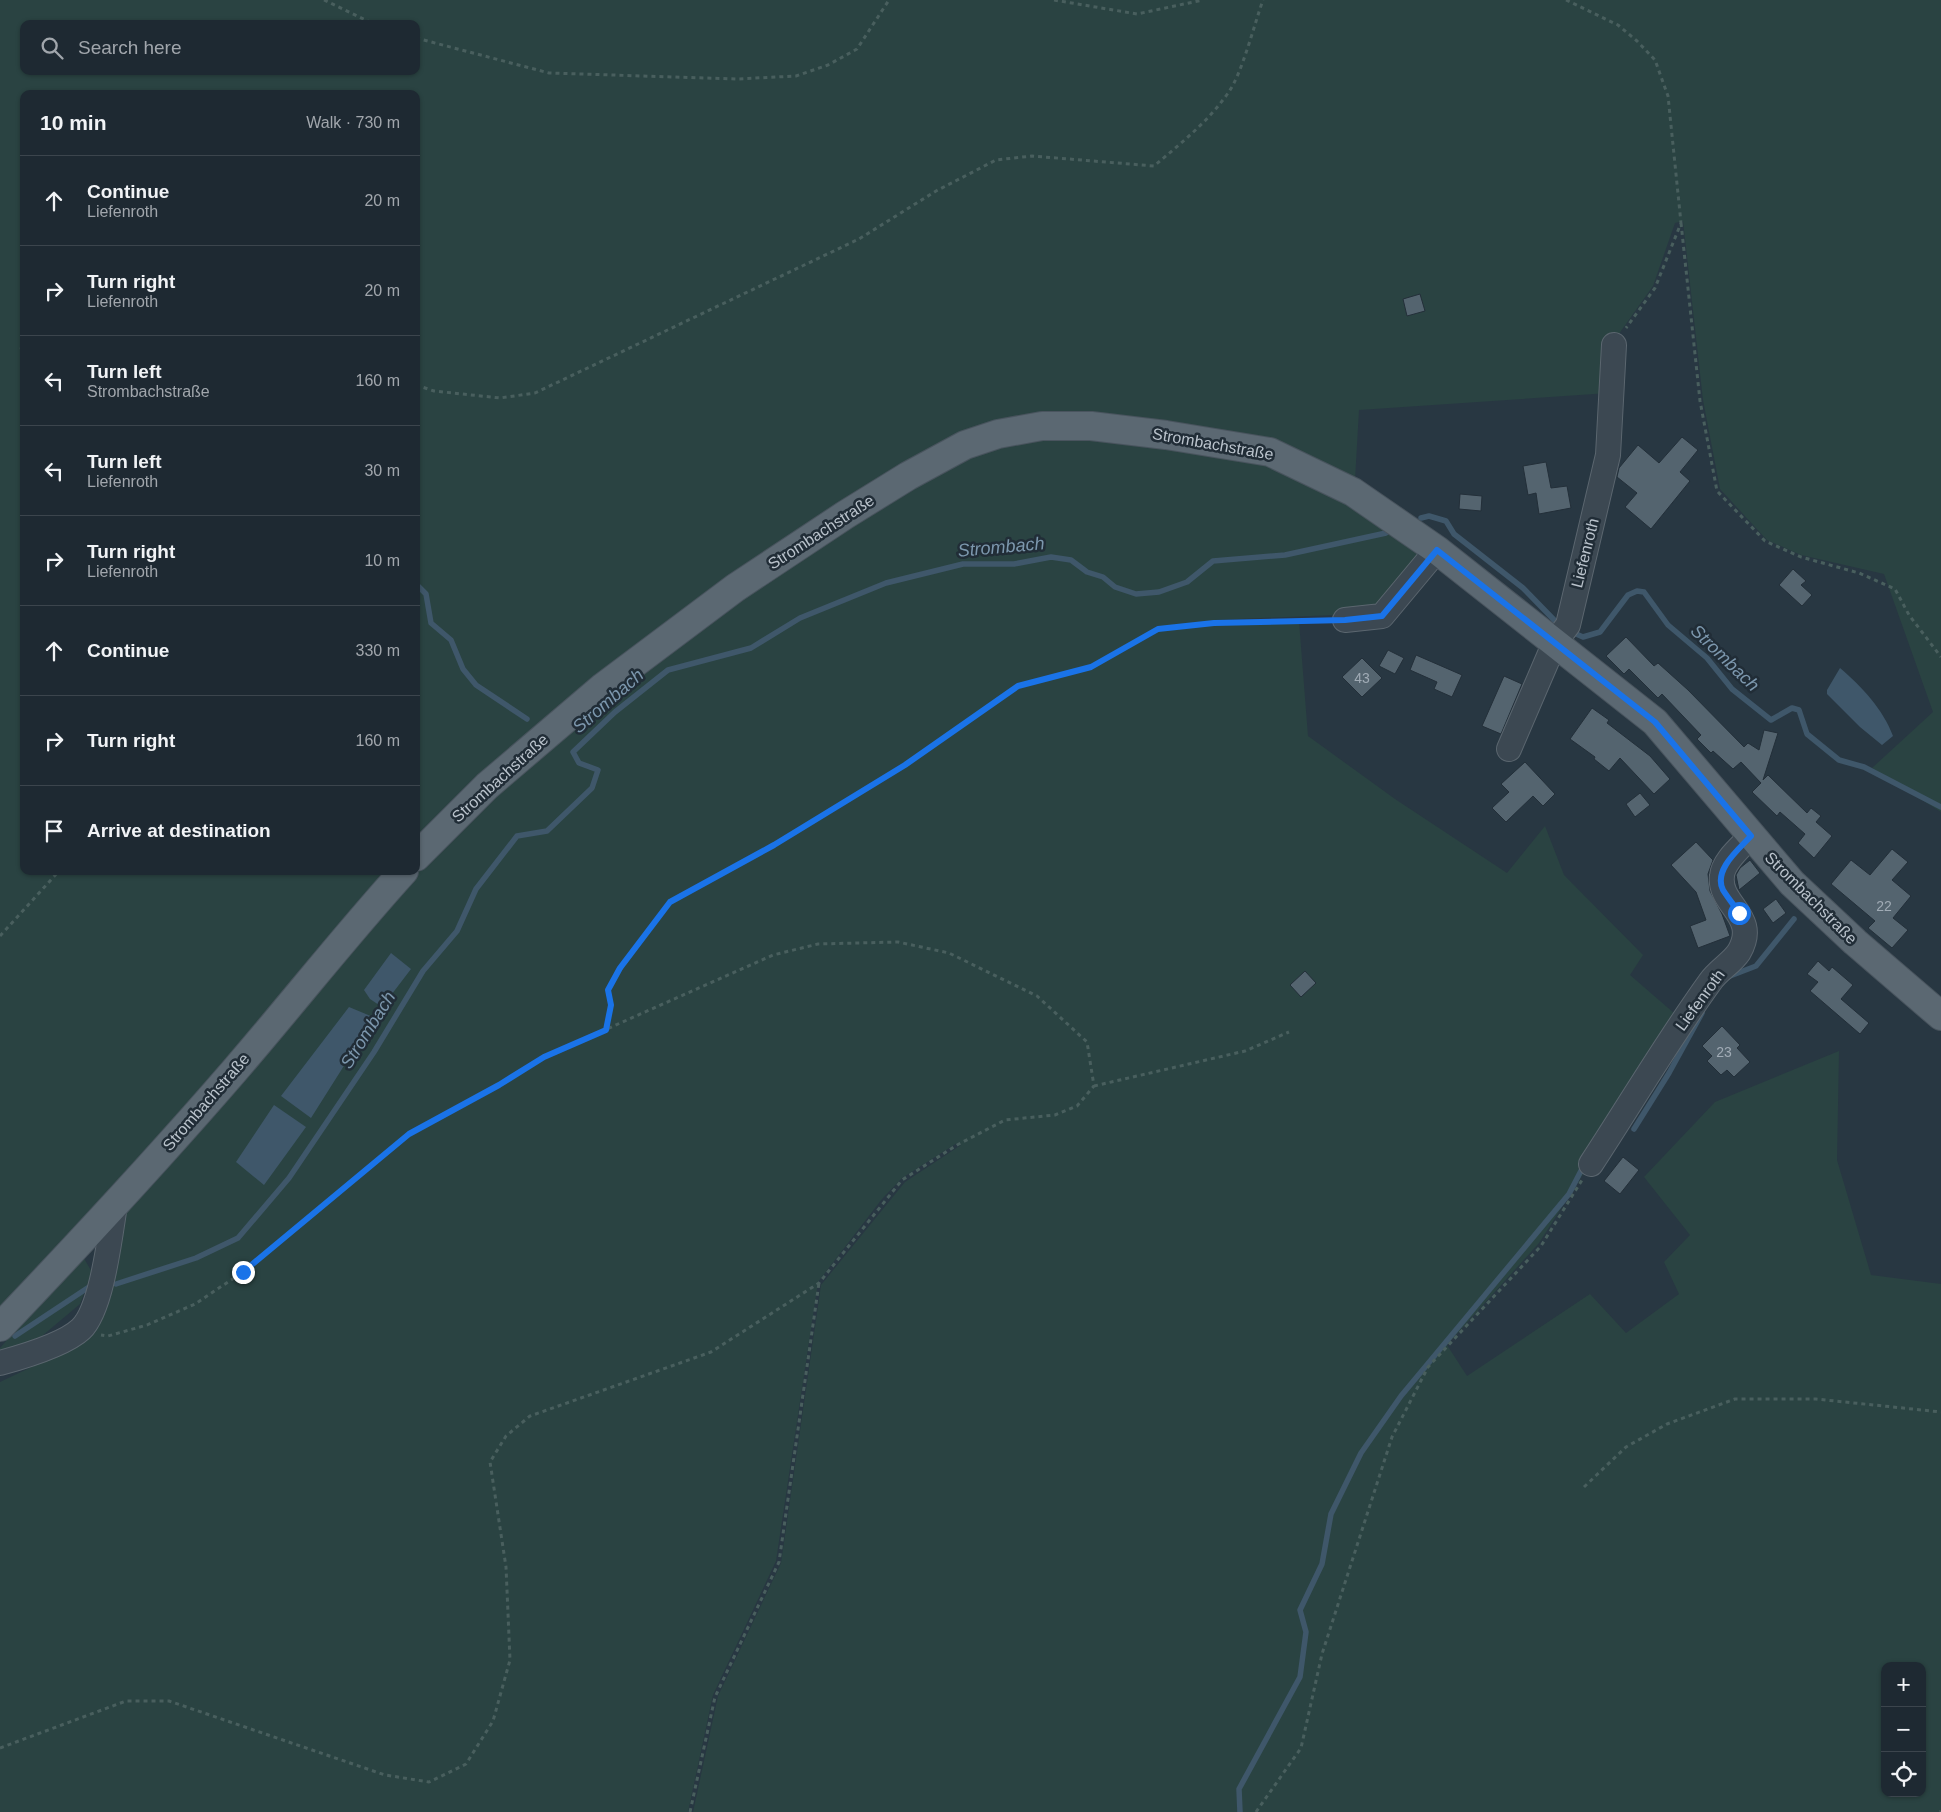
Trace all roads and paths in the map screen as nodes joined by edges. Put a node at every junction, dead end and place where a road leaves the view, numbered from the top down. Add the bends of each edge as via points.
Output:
1 (324, 0) edge
2 (889, 0) edge
3 (1054, 0) edge
4 (1202, 0) edge
5 (1263, 0) edge
6 (1566, 0) edge
7 (366, 20) edge
8 (420, 39) edge
9 (1681, 223) junction
10 (1614, 345) joint
11 (420, 386) edge
12 (1437, 550) junction
13 (1345, 620) joint
14 (1555, 642) junction
15 (1941, 657) edge
16 (1509, 749) dead end
17 (1751, 836) junction
18 (420, 853) edge
19 (55, 875) edge
20 (400, 875) edge
21 (0, 936) edge
22 (1941, 1016) edge
23 (606, 1030) junction
24 (1289, 1032) dead end
25 (1094, 1086) junction
26 (1591, 1164) joint
27 (115, 1205) junction
28 (819, 1283) junction
29 (0, 1326) edge
30 (81, 1330) junction
31 (0, 1364) edge
32 (1941, 1412) edge
33 (1584, 1487) dead end
34 (0, 1748) edge
35 (690, 1812) edge
36 (1256, 1812) edge

1 - 7 path
2 - 8 path via 857,49 828,65 796,76 737,79 549,73
3 - 4 path via 1137,14
5 - 11 path via 1228,93 1190,136 1154,166 1032,156 996,160 936,191 859,239 535,393 500,398 434,391
6 - 9 path via 1618,25 1655,60 1668,96
9 - 10 path via 1655,288
9 - 15 path via 1700,401 1717,491 1765,541 1801,558 1859,573 1895,589 1909,615
10 - 14 street, Liefenroth via 1608,455 1568,625
12 - 13 street via 1382,616
12 - 14 main road, Strombachstraße
12 - 18 main road, Strombachstraße via 1352,492 1270,452 1091,426 1042,426 998,434 965,445 908,476 735,588 603,687 487,786
13 - 23 path via 1214,623 1158,629 1091,667 1018,686 905,765 774,845 670,902 620,968 608,990 611,1005
14 - 16 street, Liefenroth
14 - 17 main road, Strombachstraße via 1655,722
17 - 22 main road, Strombachstraße via 1799,889
17 - 26 street, Liefenroth via 1728,861 1722,874 1722,888 1746,928 1739,952 1711,980
19 - 21 path
20 - 27 main road, Strombachstraße
23 - 25 path via 773,955 818,944 898,942 949,953 1036,996 1088,1042
23 - 30 path via 544,1057 409,1134 243,1272 196,1304 147,1325 108,1336
24 - 25 path via 1245,1051
25 - 28 path via 1077,1106 1055,1115 1005,1120 957,1145 902,1180
26 - 36 path via 1541,1246 1428,1367 1392,1438 1322,1654 1301,1748
27 - 29 main road, Strombachstraße
27 - 30 street via 94,1310
28 - 34 path via 711,1352 530,1416 506,1436 490,1462 506,1567 510,1660 493,1721 466,1764 429,1782 385,1775 168,1702 126,1701
28 - 35 path via 779,1562 716,1697
30 - 31 street via 43,1350
32 - 33 path via 1816,1399 1735,1399 1667,1424 1626,1447

